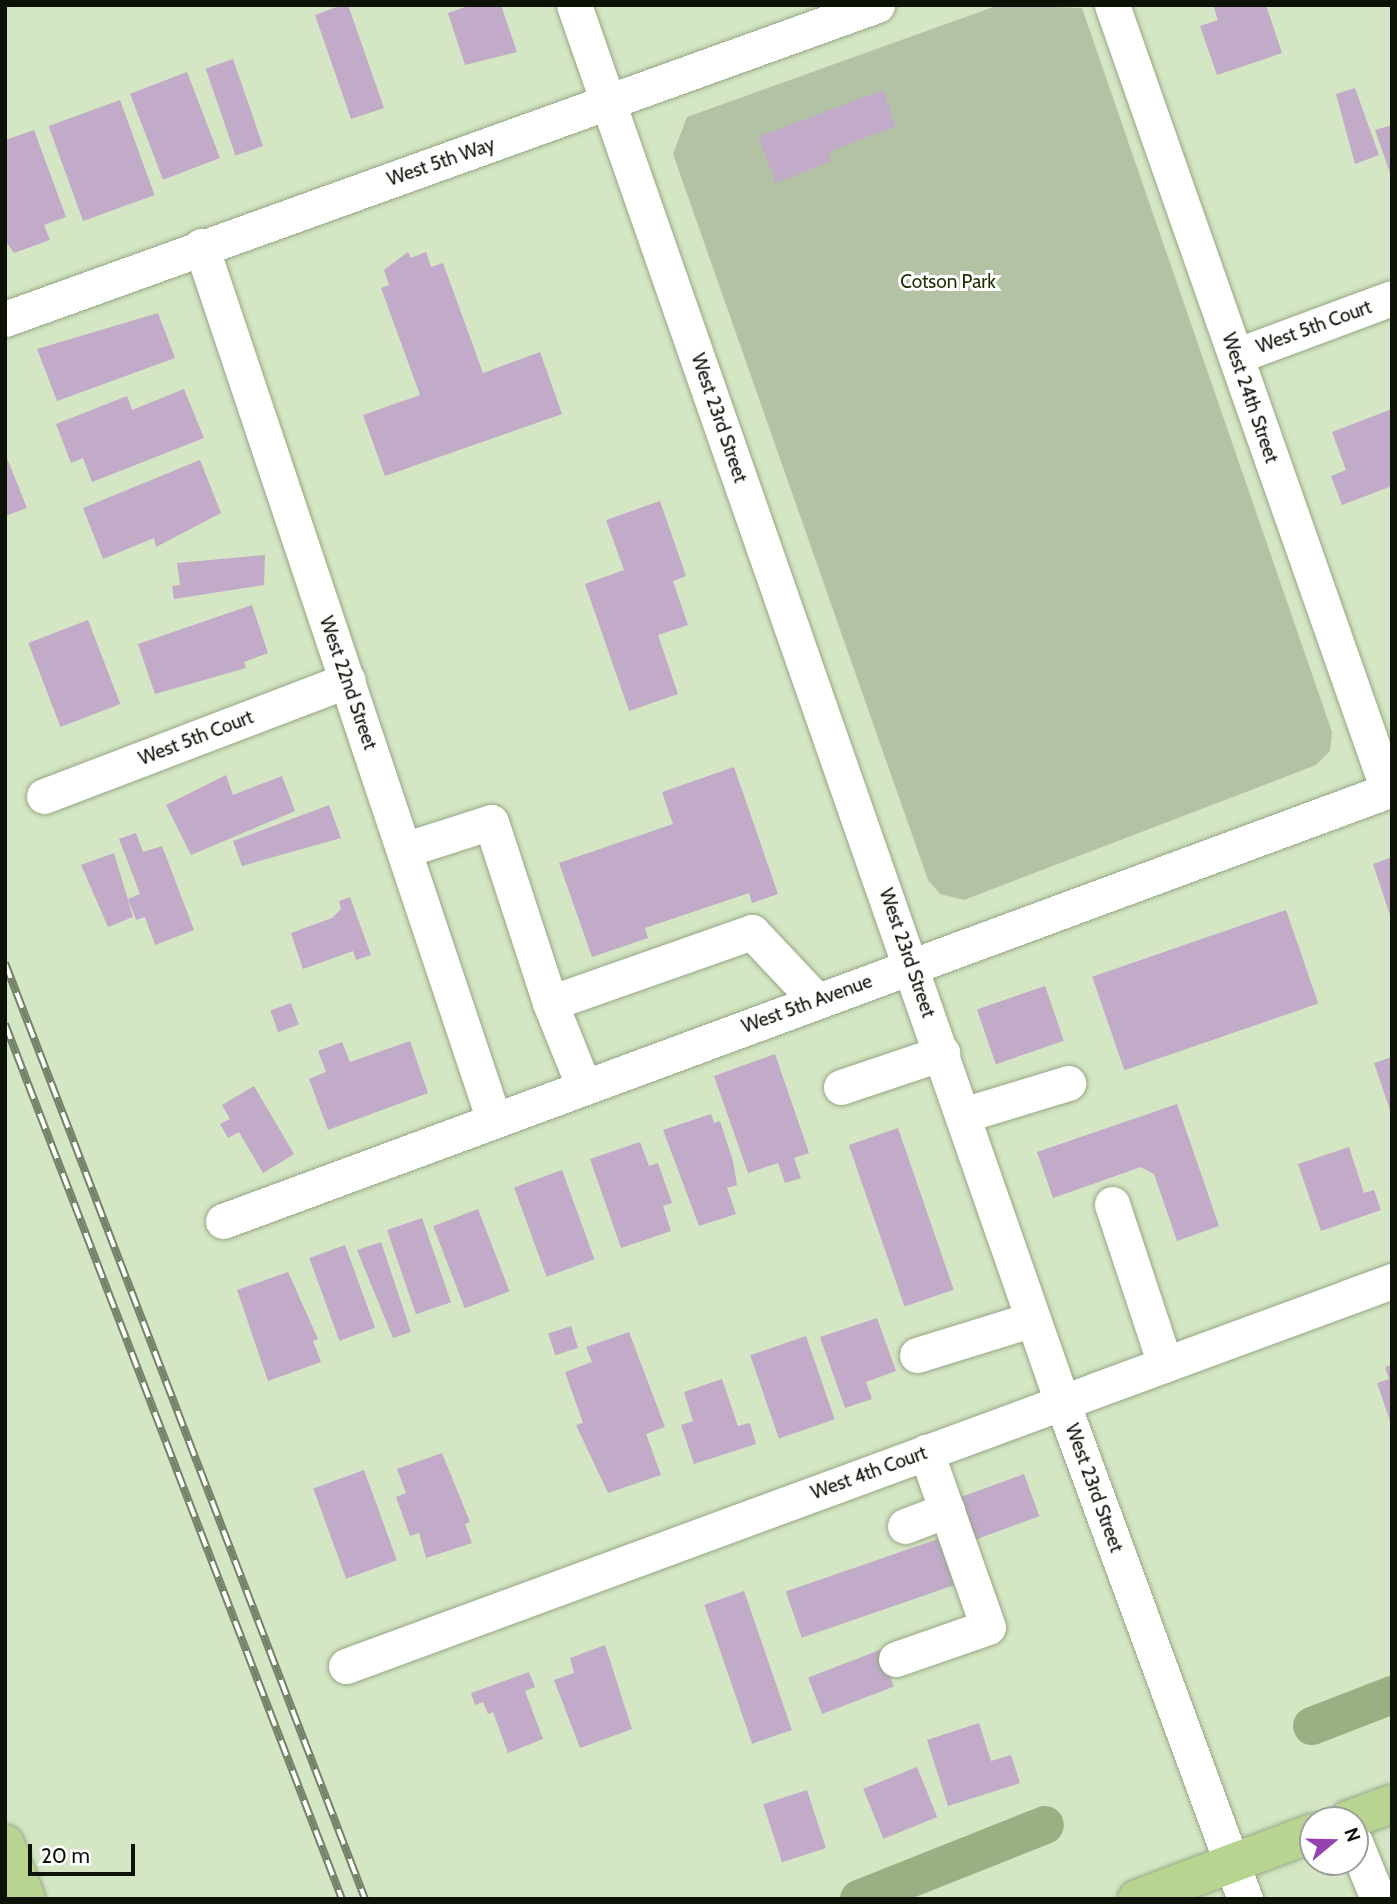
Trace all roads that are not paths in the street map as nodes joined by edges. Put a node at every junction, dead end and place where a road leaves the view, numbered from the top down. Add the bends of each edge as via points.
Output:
1 (574, 5) edge
2 (877, 5) edge
3 (1112, 5) edge
4 (608, 103) junction
5 (201, 246) junction
6 (1392, 298) edge
7 (5, 319) edge
8 (1236, 356) junction
9 (348, 680) junction
10 (1390, 789) edge
11 (44, 796) dead end
12 (404, 850) junction
13 (912, 966) junction
14 (817, 1001) junction
15 (550, 1003) junction
16 (942, 1053) junction
17 (1068, 1083) dead end
18 (584, 1087) junction
19 (841, 1087) dead end
20 (963, 1115) junction
21 (494, 1120) junction
22 (1112, 1203) dead end
23 (223, 1221) dead end
24 (1392, 1281) edge
25 (1033, 1319) junction
26 (917, 1355) dead end
27 (1165, 1364) junction
28 (1062, 1402) junction
29 (926, 1452) junction
30 (947, 1510) junction
31 (905, 1526) dead end
32 (896, 1659) dead end
33 (346, 1666) dead end
34 (1392, 1804) edge
35 (1369, 1812) edge
36 (1299, 1838) edge
37 (5, 1844) edge
38 (1231, 1863) junction
39 (1369, 1876) edge
40 (26, 1899) edge
41 (1137, 1899) edge
42 (1245, 1899) edge
43 (1378, 1899) edge

1 - 4 street, West 23rd Street
2 - 4 street, West 5th Way
3 - 8 street, West 24th Street
4 - 5 street, West 5th Way
4 - 13 street, West 23rd Street
5 - 7 street, West 5th Way
5 - 9 street, West 22nd Street
6 - 8 street, West 5th Court
8 - 10 street, West 24th Street
9 - 11 street, West 5th Court
9 - 12 street, West 22nd Street
10 - 13 street, West 5th Avenue
12 - 15 street via 491,822
12 - 21 street, West 22nd Street
13 - 14 street, West 5th Avenue
13 - 16 street, West 23rd Street
14 - 15 street via 752,932
14 - 18 street, West 5th Avenue
15 - 18 street
16 - 19 street
16 - 20 street, West 23rd Street
17 - 20 street
18 - 21 street, West 5th Avenue
20 - 25 street, West 23rd Street
21 - 23 street, West 5th Avenue
22 - 27 street
24 - 27 street, West 4th Court
25 - 26 street
25 - 28 street, West 23rd Street
27 - 28 street, West 4th Court
28 - 29 street, West 4th Court
28 - 38 street, West 23rd Street
29 - 30 street
29 - 33 street, West 4th Court
30 - 31 street
30 - 32 street via 988,1627
34 - 35 main road
36 - 38 main road
37 - 40 main road
38 - 41 main road
38 - 42 street, West 23rd Street
39 - 43 street

